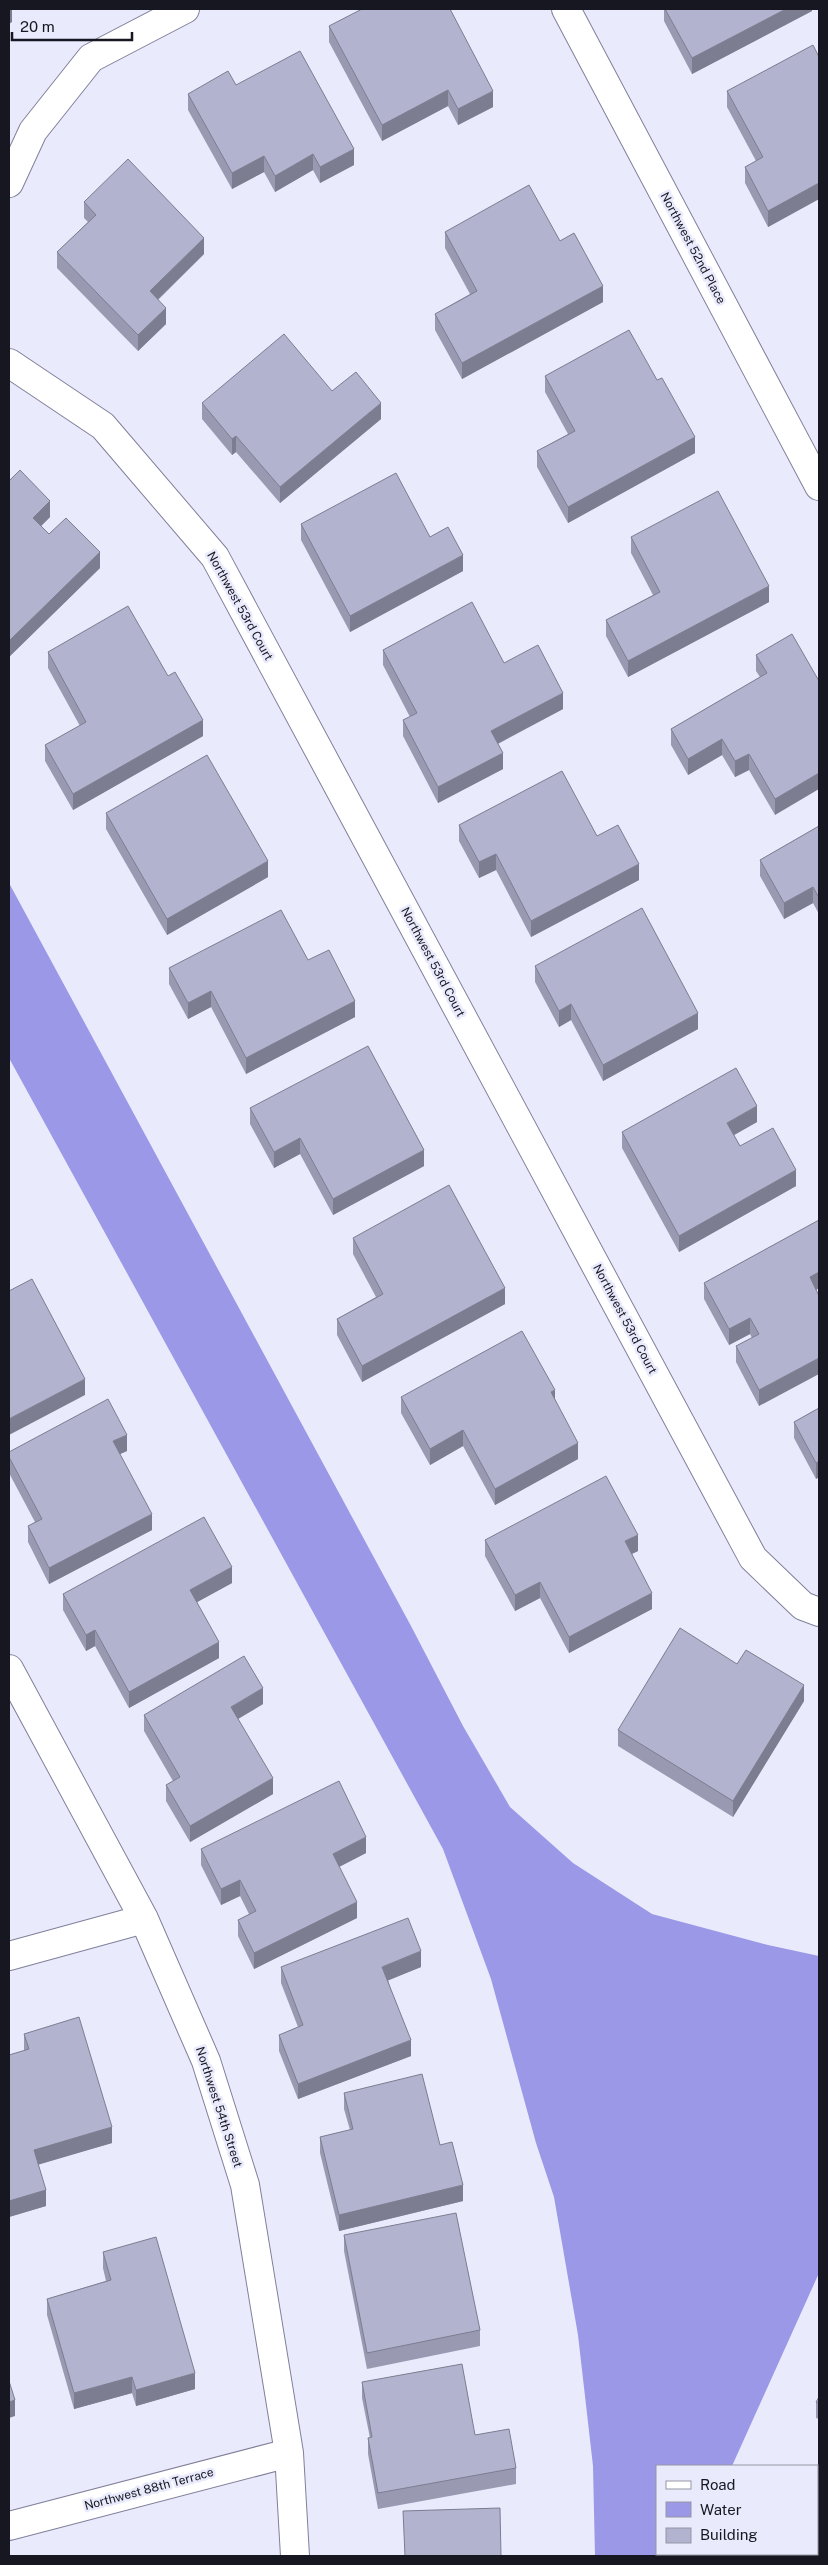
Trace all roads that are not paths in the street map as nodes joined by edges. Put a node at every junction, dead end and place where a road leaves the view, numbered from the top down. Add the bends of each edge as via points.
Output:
1 (185, 9) edge
2 (566, 9) edge
3 (9, 183) edge
4 (9, 363) edge
5 (819, 486) edge
6 (811, 1609) edge
7 (9, 1670) edge
8 (144, 1919) junction
9 (9, 1956) edge
10 (289, 2453) junction
11 (9, 2526) edge
12 (295, 2556) edge

1 - 3 street via 91,58 33,132
2 - 5 street, Northwest 52nd Place
4 - 6 street, Northwest 53rd Court via 103,426 215,557 753,1558
7 - 8 street, Northwest 54th Street
8 - 9 street
8 - 10 street, Northwest 54th Street via 206,2061 245,2185
10 - 11 street, Northwest 88th Terrace
10 - 12 street, Northwest 54th Street

